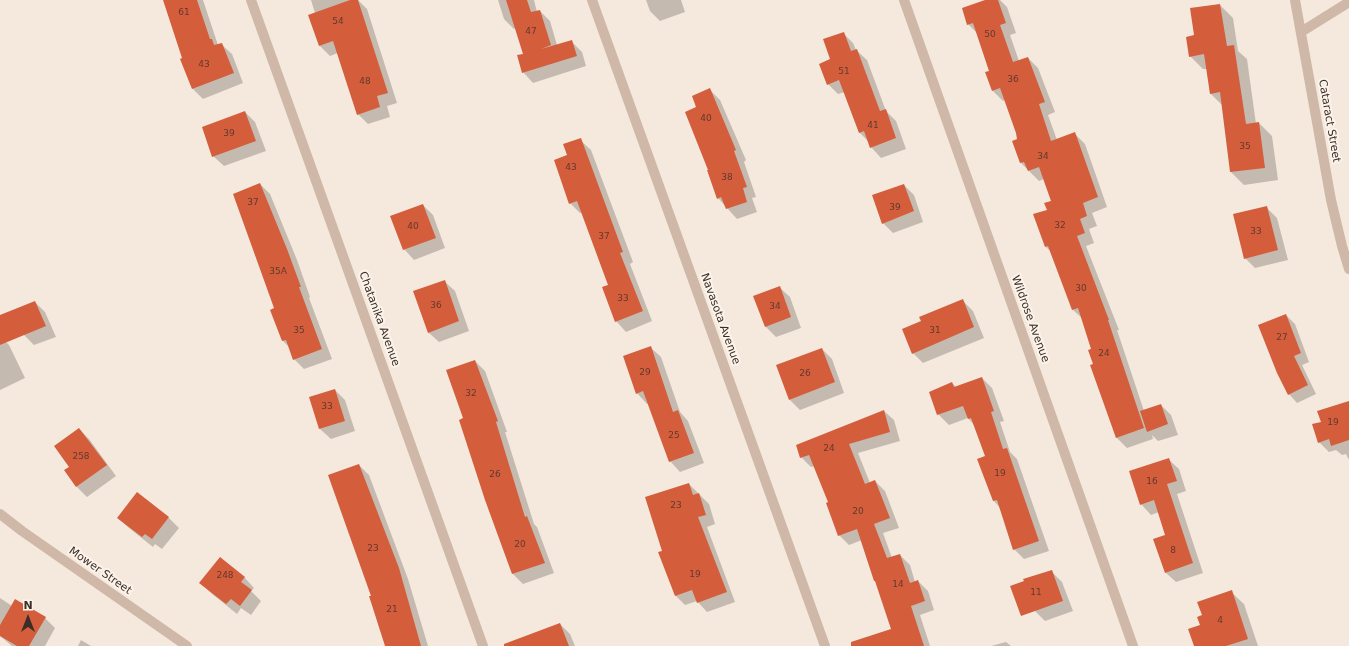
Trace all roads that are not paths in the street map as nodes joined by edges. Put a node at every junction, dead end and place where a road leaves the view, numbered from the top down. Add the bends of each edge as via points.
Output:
1 (251, 0) edge
2 (592, 0) edge
3 (904, 0) edge
4 (1295, 0) edge
5 (1349, 2) edge
6 (1301, 32) junction
7 (1349, 269) edge
8 (0, 514) edge
9 (187, 646) edge
10 (483, 646) edge
11 (826, 646) edge
12 (1133, 646) edge

1 - 10 street, Chatanika Avenue
2 - 11 street, Navasota Avenue
3 - 12 street, Wildrose Avenue
4 - 6 street, Cataract Street
5 - 6 street
6 - 7 street, Cataract Street via 1331,200
8 - 9 street, Mower Street

